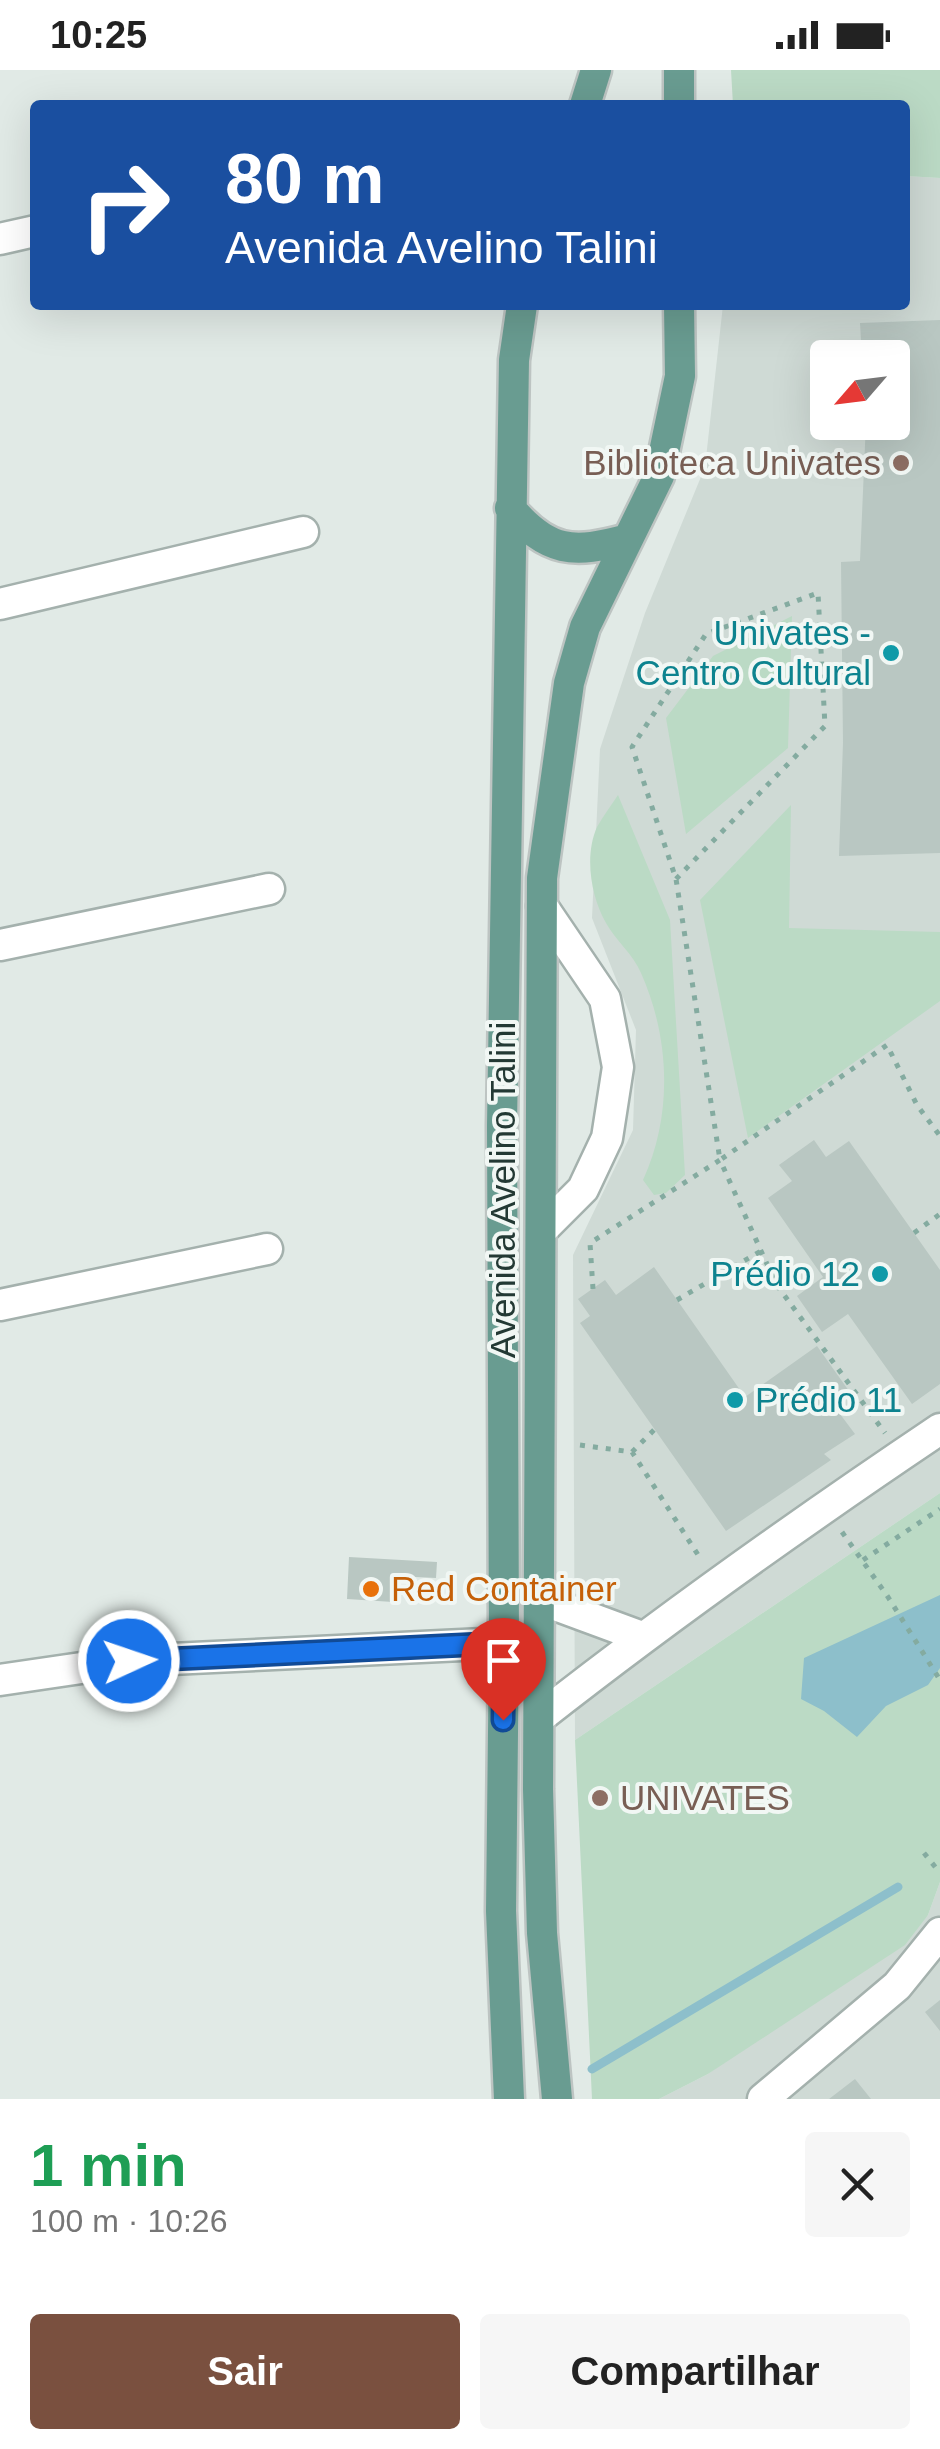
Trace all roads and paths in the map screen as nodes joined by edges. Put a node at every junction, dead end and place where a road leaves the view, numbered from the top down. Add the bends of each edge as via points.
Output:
1 (596, 70) edge
2 (679, 70) edge
3 (587, 100) edge
4 (679, 100) edge
5 (30, 232) edge
6 (0, 239) edge
7 (521, 310) edge
8 (679, 310) edge
9 (510, 508) junction
10 (303, 532) dead end
11 (628, 539) junction
12 (0, 604) edge
13 (676, 880) junction
14 (268, 888) dead end
15 (542, 906) junction
16 (0, 945) edge
17 (940, 1136) edge
18 (720, 1160) junction
19 (940, 1214) edge
20 (542, 1230) junction
21 (914, 1233) dead end
22 (268, 1248) dead end
23 (762, 1250) junction
24 (593, 1289) dead end
25 (677, 1300) dead end
26 (0, 1305) edge
27 (810, 1315) dead end
28 (801, 1319) junction
29 (940, 1429) edge
30 (655, 1430) dead end
31 (580, 1444) dead end
32 (632, 1452) junction
33 (904, 1454) junction
34 (824, 1507) junction
35 (940, 1510) edge
36 (862, 1561) junction
37 (703, 1562) dead end
38 (539, 1600) junction
39 (642, 1637) junction
40 (504, 1643) junction
41 (0, 1680) edge
42 (940, 1680) edge
43 (539, 1718) junction
44 (924, 1853) dead end
45 (940, 1874) edge
46 (940, 1932) edge
47 (509, 2099) edge
48 (557, 2099) edge
49 (763, 2099) edge

1 - 3 main road
2 - 4 main road
5 - 6 street
7 - 9 main road, Avenida Avelino Talini
8 - 11 main road, Avenida Avelino Talini via 680,376 659,476
9 - 11 main road via 549,544 596,548
9 - 40 main road, Avenida Avelino Talini
10 - 12 street
11 - 15 main road, Avenida Avelino Talini via 585,627 569,683
13 - 13 path via 826,726 818,593 706,634 632,746
13 - 18 path
14 - 16 street
15 - 20 main road, Avenida Avelino Talini
15 - 20 street via 606,999 618,1066 606,1138 583,1189
17 - 18 path via 887,1045
18 - 23 path
18 - 24 path via 590,1243
19 - 21 path
20 - 38 main road, Avenida Avelino Talini
22 - 26 street
23 - 25 path
23 - 28 path
27 - 28 path
28 - 33 path
29 - 33 street
30 - 32 path
31 - 32 path
32 - 37 path
33 - 34 street
34 - 36 path
34 - 39 street
35 - 36 path
36 - 42 path
38 - 39 street
38 - 43 main road, Avenida Avelino Talini
39 - 43 street
40 - 41 street via 129,1661
40 - 47 main road, Avenida Avelino Talini via 501,1911
43 - 48 main road, Avenida Avelino Talini via 542,1934
44 - 45 path
46 - 49 street via 898,1986

